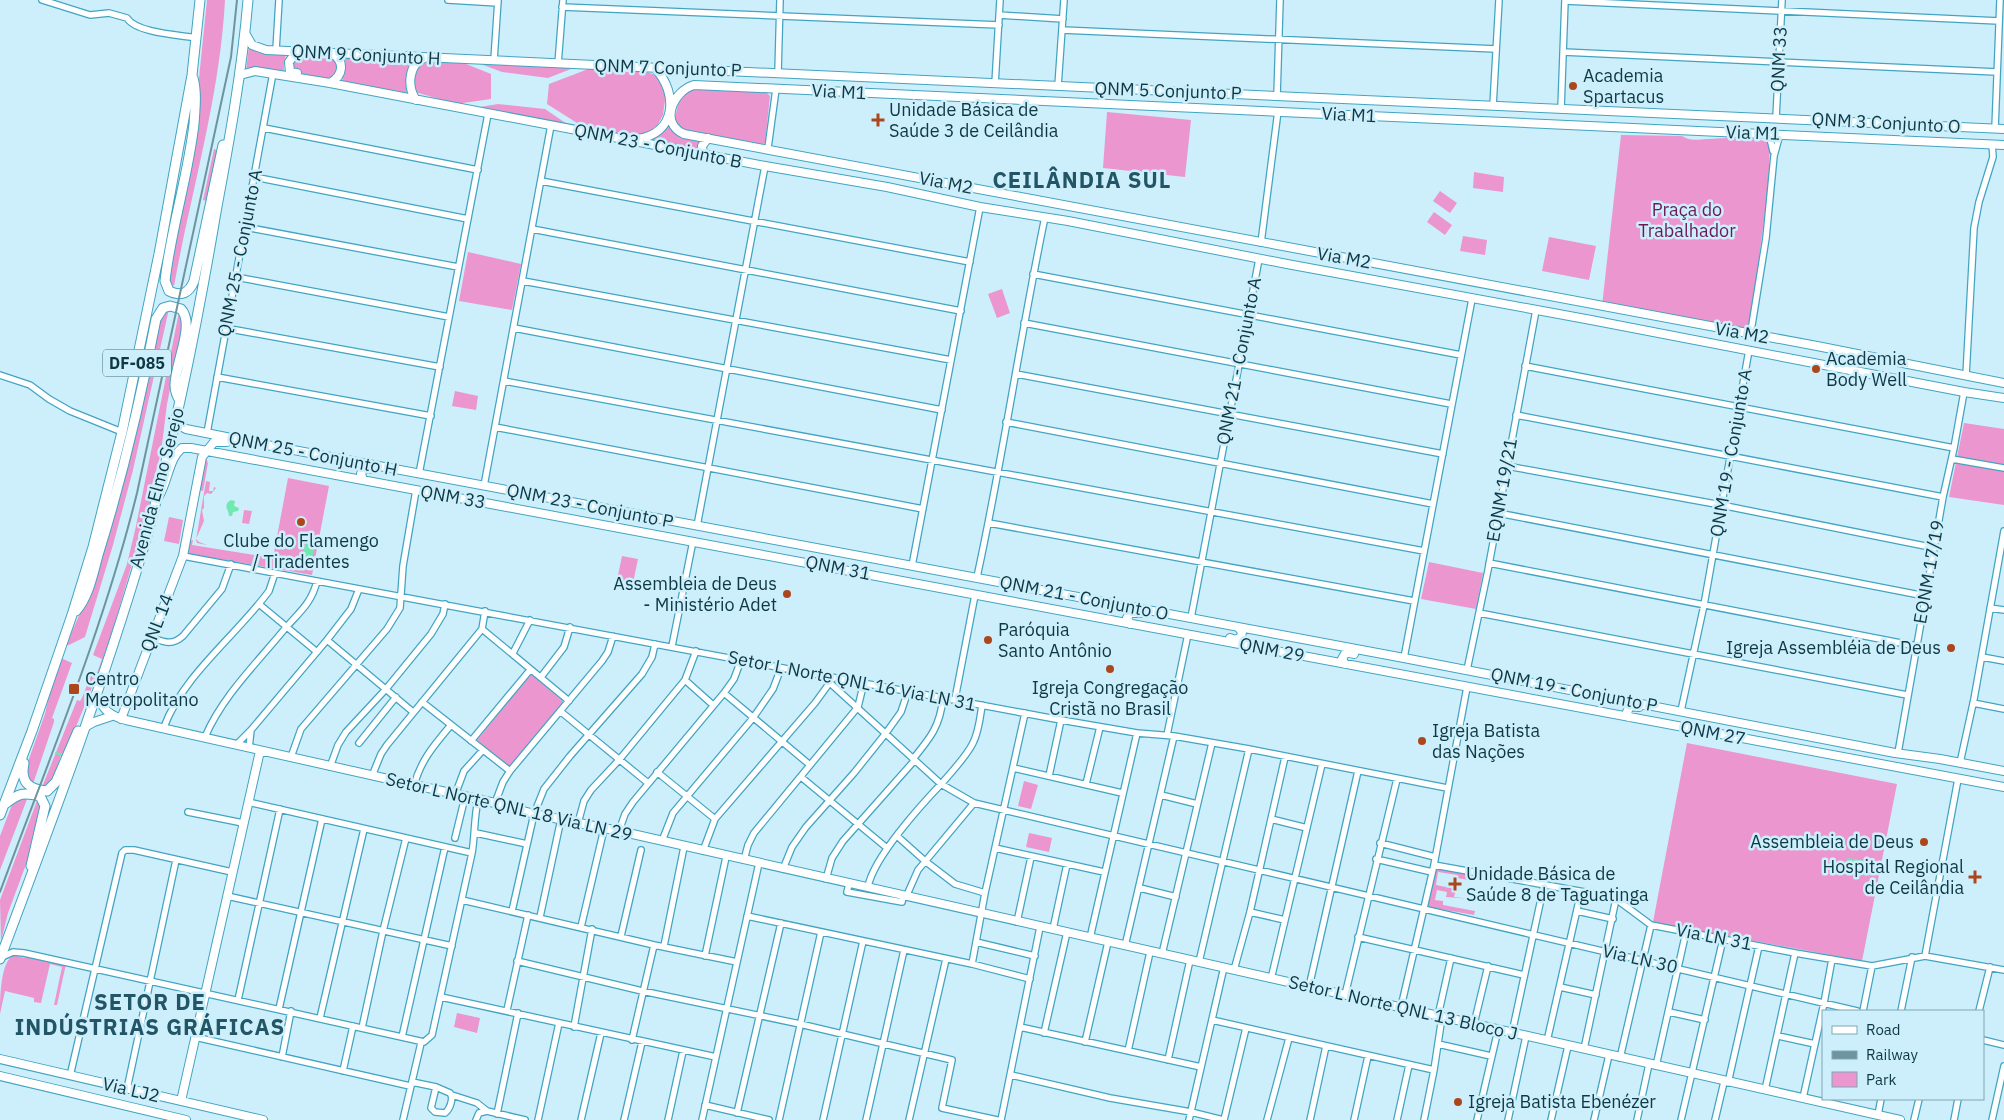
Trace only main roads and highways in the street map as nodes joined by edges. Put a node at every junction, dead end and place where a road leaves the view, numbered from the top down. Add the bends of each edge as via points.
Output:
1 (200, 0) edge
2 (248, 0) edge
3 (245, 34) junction
4 (303, 52) junction
5 (331, 53) junction
6 (426, 58) junction
7 (558, 64) joint
8 (655, 68) junction
9 (192, 75) junction
10 (240, 75) junction
11 (303, 78) junction
12 (934, 81) junction
13 (330, 83) junction
14 (1012, 85) junction
15 (873, 93) junction
16 (950, 97) junction
17 (416, 100) junction
18 (1426, 103) junction
19 (1478, 105) junction
20 (670, 108) junction
21 (1658, 114) junction
22 (1388, 116) junction
23 (1708, 116) junction
24 (1444, 119) junction
25 (232, 122) junction
26 (1929, 125) junction
27 (1943, 126) junction
28 (1642, 128) junction
29 (2004, 129) edge
30 (1679, 130) junction
31 (708, 138) junction
32 (633, 140) junction
33 (1941, 141) junction
34 (1927, 142) junction
35 (2004, 145) edge
36 (702, 154) junction
37 (933, 181) junction
38 (925, 195) junction
39 (934, 198) junction
40 (1106, 214) junction
41 (1045, 217) joint
42 (1102, 229) junction
43 (1424, 273) junction
44 (1422, 288) junction
45 (1584, 303) junction
46 (1592, 305) junction
47 (1581, 318) junction
48 (1591, 320) junction
49 (1910, 365) junction
50 (1926, 368) junction
51 (1906, 380) junction
52 (1921, 383) junction
53 (2004, 383) edge
54 (2004, 398) edge
55 (180, 401) junction
56 (175, 423) junction
57 (251, 442) junction
58 (206, 450) junction
59 (352, 461) junction
60 (308, 469) junction
61 (408, 472) junction
62 (364, 480) junction
63 (484, 486) joint
64 (542, 497) junction
65 (154, 504) junction
66 (497, 504) junction
67 (679, 522) junction
68 (647, 533) junction
69 (763, 539) junction
70 (697, 542) joint
71 (719, 546) junction
72 (912, 566) junction
73 (865, 574) junction
74 (1028, 588) junction
75 (975, 595) joint
76 (984, 596) junction
77 (72, 615) junction
78 (1189, 618) junction
79 (1130, 624) junction
80 (1238, 628) junction
81 (1198, 636) junction
82 (1393, 656) junction
83 (1345, 664) junction
84 (1526, 682) junction
85 (1467, 687) joint
86 (1483, 690) junction
87 (96, 694) junction
88 (1680, 711) junction
89 (89, 715) junction
90 (112, 716) junction
91 (121, 718) junction
92 (1629, 718) junction
93 (1719, 718) junction
94 (1670, 725) junction
95 (85, 727) junction
96 (32, 731) junction
97 (260, 751) junction
98 (1896, 753) junction
99 (1845, 758) junction
100 (2004, 772) edge
101 (2004, 786) edge
102 (4, 804) junction
103 (0, 815) edge
104 (27, 886) junction
105 (905, 896) joint
106 (0, 959) edge
107 (0, 1059) edge
108 (0, 1076) edge
109 (131, 1090) junction
110 (180, 1101) junction
111 (1843, 1103) edge
112 (124, 1104) junction
113 (176, 1119) edge
114 (186, 1120) edge
115 (263, 1120) edge
116 (1900, 1120) edge

1 - 9 main road, DF-085
2 - 3 main road, Avenida Elmo Serejo / DF-085
3 - 4 main road, QNM 9 Conjunto H via 258,49
3 - 10 main road, Avenida Elmo Serejo / DF-085
4 - 5 main road, QNM 9 Conjunto H
4 - 11 main road via 294,55 288,66 290,72
5 - 6 main road, QNM 9 Conjunto H
5 - 13 main road via 338,58 341,67 339,76
6 - 7 main road, QNM 9 Conjunto H
6 - 17 main road via 413,67 410,89
7 - 8 main road, QNM 7 Conjunto P
8 - 12 main road, QNM 7 Conjunto P
8 - 20 main road via 668,86
9 - 25 main road via 196,89 192,137 165,281 169,291 176,294 185,294 194,281 219,160
9 - 77 main road, DF-085 via 158,262 122,432
10 - 11 main road via 255,71
10 - 25 main road, Avenida Elmo Serejo / DF-085
11 - 13 main road
12 - 14 main road, QNM 7 Conjunto P
12 - 15 main road via 939,87 935,92 892,90
13 - 17 main road
14 - 16 main road via 992,88 951,86 946,90
14 - 18 main road, QNM 5 Conjunto P
15 - 16 main road, Via M1
15 - 20 main road, Via M1 via 694,85 682,90
16 - 22 main road, Via M1
17 - 32 main road, QNM 23 - Conjunto B
18 - 19 main road, QNM 5 Conjunto P
18 - 22 main road via 1431,108 1428,114
19 - 21 main road
19 - 24 main road via 1464,109 1443,108 1439,114
20 - 31 main road, Via M2 via 675,128 684,134
20 - 32 main road via 656,133
21 - 23 main road
21 - 28 main road via 1663,117 1661,124
22 - 24 main road, Via M1
23 - 26 main road, QNM 3 Conjunto O
23 - 30 main road via 1678,118 1675,125
24 - 28 main road, Via M1
25 - 55 main road, Avenida Elmo Serejo / DF-085 via 194,340
26 - 27 main road, QNM 3 Conjunto O
26 - 34 main road via 1931,130
27 - 29 main road, QNM 3 Conjunto O
27 - 33 main road via 1938,133
28 - 30 main road, Via M1
30 - 34 main road, Via M1
31 - 36 main road via 702,146
31 - 37 main road, Via M2
32 - 36 main road, QNM 23 - Conjunto B
33 - 34 main road, Via M1
33 - 35 main road, Via M1
36 - 38 main road, QNM 23 - Conjunto B
37 - 38 main road
37 - 39 main road
37 - 40 main road, Via M2
38 - 39 main road, Via M2
39 - 41 main road, Via M2
40 - 42 main road
40 - 43 main road, Via M2
41 - 42 main road, QNM 21 - Conjunto A
42 - 44 main road, QNM 21 - Conjunto A
43 - 44 main road
43 - 45 main road, Via M2
44 - 47 main road
45 - 46 main road, Via M2
45 - 47 main road
46 - 48 main road
46 - 49 main road, Via M2
47 - 48 main road
48 - 51 main road, QNM 19 - Conjunto A
49 - 50 main road, Via M2
49 - 51 main road via 1911,374
50 - 52 main road via 1920,374
50 - 53 main road, Via M2
51 - 52 main road, QNM 19 - Conjunto A
52 - 54 main road, QNM 19 - Conjunto A
55 - 56 main road, Avenida Elmo Serejo / DF-085
55 - 77 main road via 175,378 187,322 181,309 170,306 163,308 156,319 104,538 87,592
56 - 57 main road, QNM 25 - Conjunto H via 186,429
56 - 65 main road, Avenida Elmo Serejo / DF-085
57 - 58 main road via 216,441
57 - 59 main road, QNM 25 - Conjunto H
58 - 60 main road, QNM 33
58 - 65 main road, QNM 33 via 184,448 177,452 166,485
58 - 91 main road, QNL 14 via 183,556
59 - 60 main road via 350,472
59 - 61 main road, QNM 25 - Conjunto H
60 - 62 main road, QNM 33
61 - 62 main road via 366,468 361,472
61 - 63 main road, QNM 25 - Conjunto H
62 - 66 main road, QNM 33
63 - 64 main road, QNM 23 - Conjunto P
64 - 66 main road via 545,503 542,508
64 - 67 main road, QNM 23 - Conjunto P
65 - 87 main road, Avenida Elmo Serejo / DF-085
66 - 68 main road, QNM 33
67 - 68 main road via 669,525 649,522 645,527
67 - 69 main road, QNM 23 - Conjunto P
68 - 70 main road, QNM 33
69 - 71 main road via 766,545 762,551 735,545
69 - 72 main road, QNM 23 - Conjunto P
70 - 71 main road, QNM 31
71 - 73 main road, QNM 31
72 - 73 main road via 867,562 862,568
72 - 74 main road, QNM 21 - Conjunto O
73 - 75 main road, QNM 31
74 - 76 main road via 1029,598 1025,600 1000,595
74 - 78 main road, QNM 21 - Conjunto O
75 - 76 main road, QNM 29
76 - 79 main road, QNM 29
77 - 96 main road, DF-085
78 - 79 main road via 1165,618 1133,612 1127,617
78 - 80 main road
79 - 81 main road, QNM 29
80 - 81 main road via 1242,634 1238,639
80 - 82 main road
81 - 83 main road, QNM 29
82 - 83 main road via 1373,657 1346,652 1342,659
82 - 84 main road, QNM 19 - Conjunto P
83 - 85 main road, QNM 29
84 - 86 main road via 1530,689 1525,694 1499,689
84 - 88 main road, QNM 19 - Conjunto P
85 - 86 main road, QNM 27
86 - 92 main road, QNM 27
87 - 89 main road, Avenida Elmo Serejo / DF-085
87 - 90 main road via 100,706
88 - 92 main road via 1631,706 1627,712
88 - 93 main road
89 - 95 main road, Avenida Elmo Serejo / DF-085
89 - 96 main road via 79,729 56,782 48,791 36,789 23,776
90 - 91 main road, Setor L Norte QNL 18 Via LN 29
90 - 95 main road
91 - 97 main road, Setor L Norte QNL 18 Via LN 29
92 - 94 main road, QNM 27
93 - 94 main road via 1721,726 1718,730 1687,724
93 - 98 main road
94 - 99 main road, QNM 27
95 - 104 main road, Avenida Elmo Serejo / DF-085
96 - 102 main road, DF-085
97 - 105 main road, Setor L Norte QNL 18 Via LN 29
97 - 110 main road
98 - 99 main road via 1846,746 1840,752
98 - 100 main road
99 - 101 main road, QNM 27
102 - 103 main road, DF-085
102 - 104 main road via 22,793 40,796 44,801
104 - 106 main road, Avenida Elmo Serejo / DF-085
105 - 111 main road, Setor L Norte QNL 13 Bloco J via 1726,1082
107 - 109 main road, Via LJ2
108 - 112 main road, Via LJ2
109 - 110 main road, Via LJ2
109 - 112 main road
110 - 115 main road, Via LJ2
111 - 116 main road, Setor L Norte QNL 13 Bloco J
112 - 113 main road, Via LJ2
113 - 114 main road, Via LJ2

